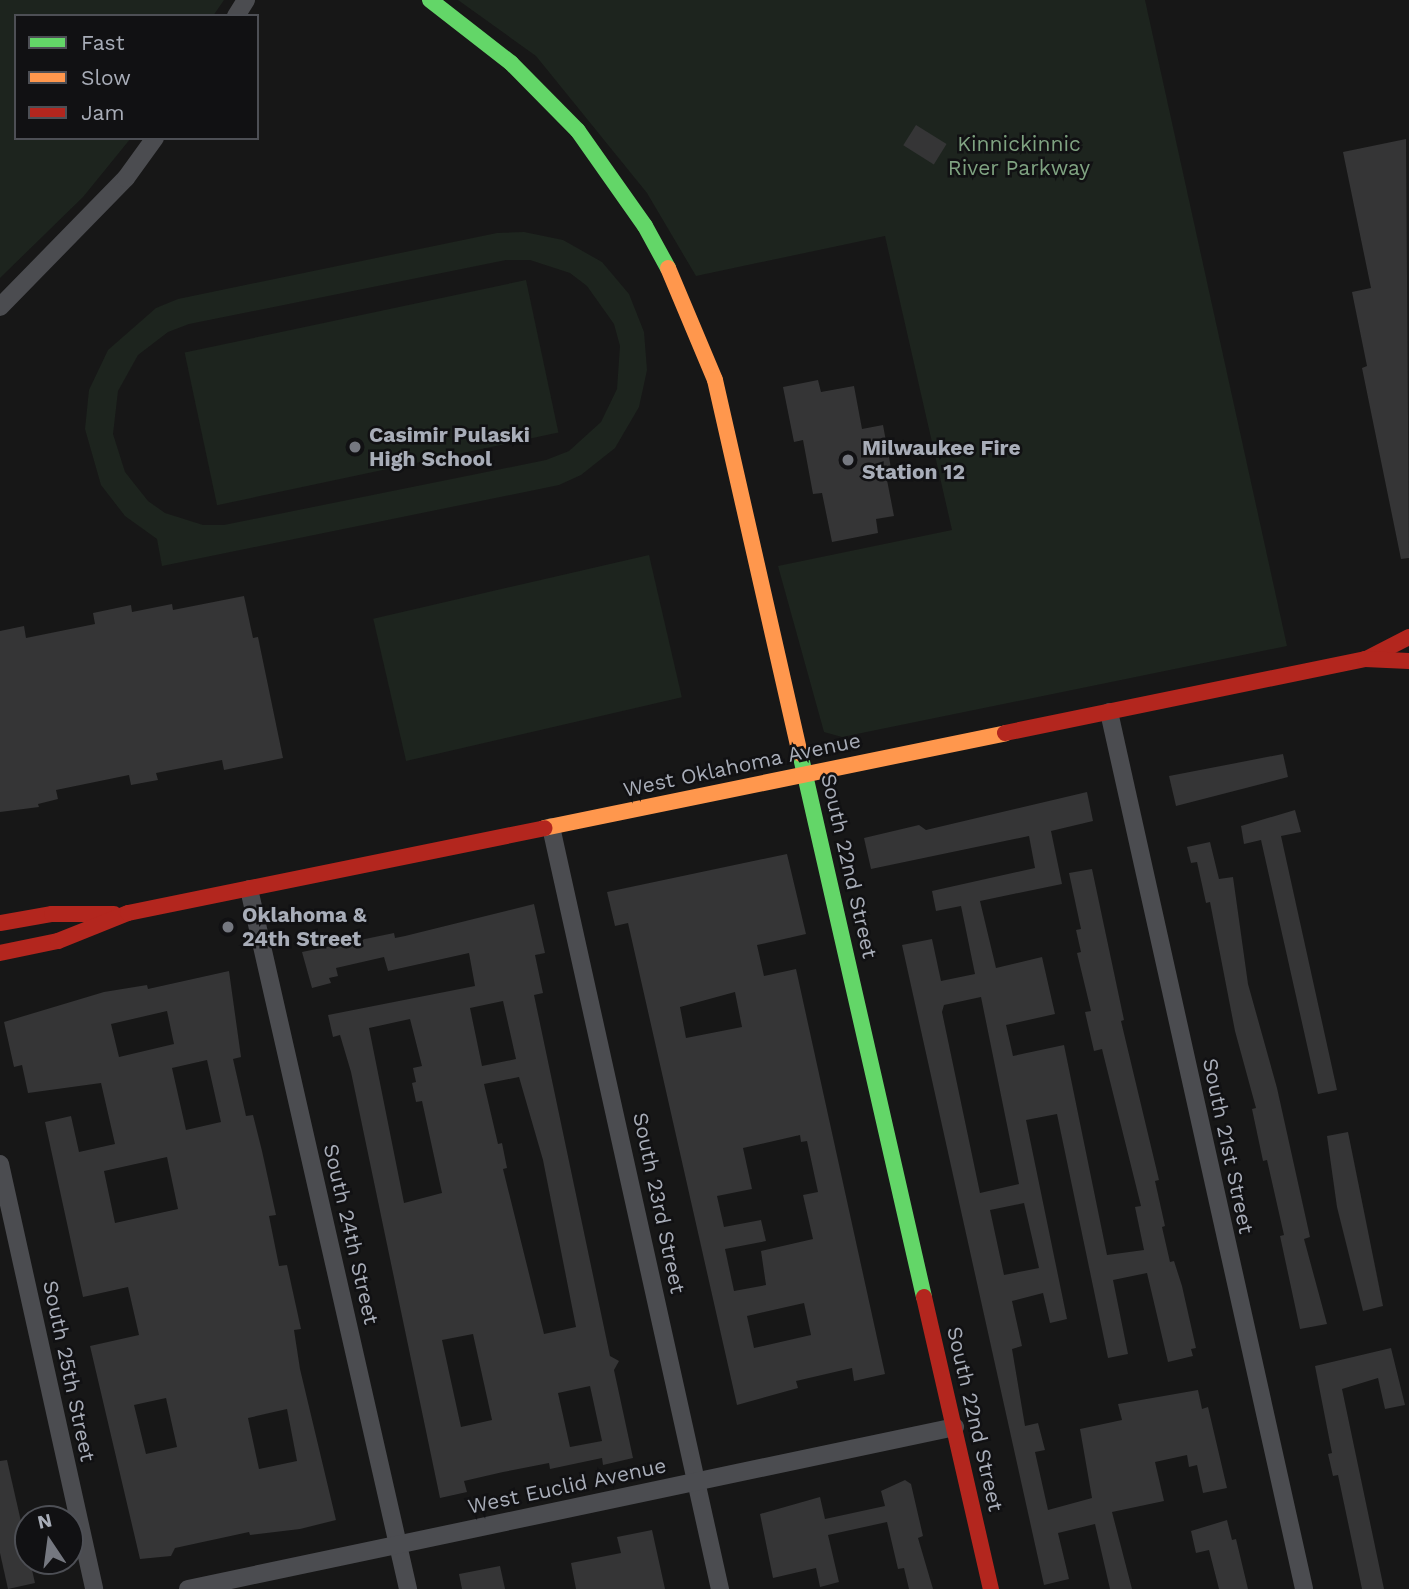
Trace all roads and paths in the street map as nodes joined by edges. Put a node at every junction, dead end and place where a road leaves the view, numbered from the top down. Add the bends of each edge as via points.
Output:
1 (430, 0) edge
2 (154, 140) edge
3 (0, 307) edge
4 (1409, 637) edge
5 (1365, 659) junction
6 (1409, 662) edge
7 (1109, 712) junction
8 (806, 774) junction
9 (551, 827) junction
10 (249, 889) junction
11 (128, 914) junction
12 (0, 923) edge
13 (0, 953) edge
14 (0, 1164) edge
15 (955, 1427) junction
16 (696, 1482) junction
17 (398, 1546) junction
18 (94, 1589) edge
19 (188, 1589) edge
20 (408, 1589) edge
21 (720, 1589) edge
22 (991, 1589) edge
23 (1304, 1589) edge

1 - 8 street, South 22nd Street via 511,63 578,131 645,226 683,295 733,444
2 - 3 street via 126,178
4 - 5 street, West Oklahoma Avenue
5 - 6 street, West Oklahoma Avenue
5 - 7 street, West Oklahoma Avenue
7 - 8 street, West Oklahoma Avenue
7 - 23 street, South 21st Street
8 - 9 street, West Oklahoma Avenue
8 - 15 street, South 22nd Street
9 - 10 street, West Oklahoma Avenue
9 - 16 street, South 23rd Street
10 - 11 street, West Oklahoma Avenue
10 - 17 street, South 24th Street
11 - 12 street, West Oklahoma Avenue via 52,914
11 - 13 street, West Oklahoma Avenue via 58,940
14 - 18 street, South 25th Street
15 - 16 street, West Euclid Avenue
15 - 22 street, South 22nd Street
16 - 17 street, West Euclid Avenue
16 - 21 street, South 23rd Street
17 - 19 street, West Euclid Avenue
17 - 20 street, South 24th Street

